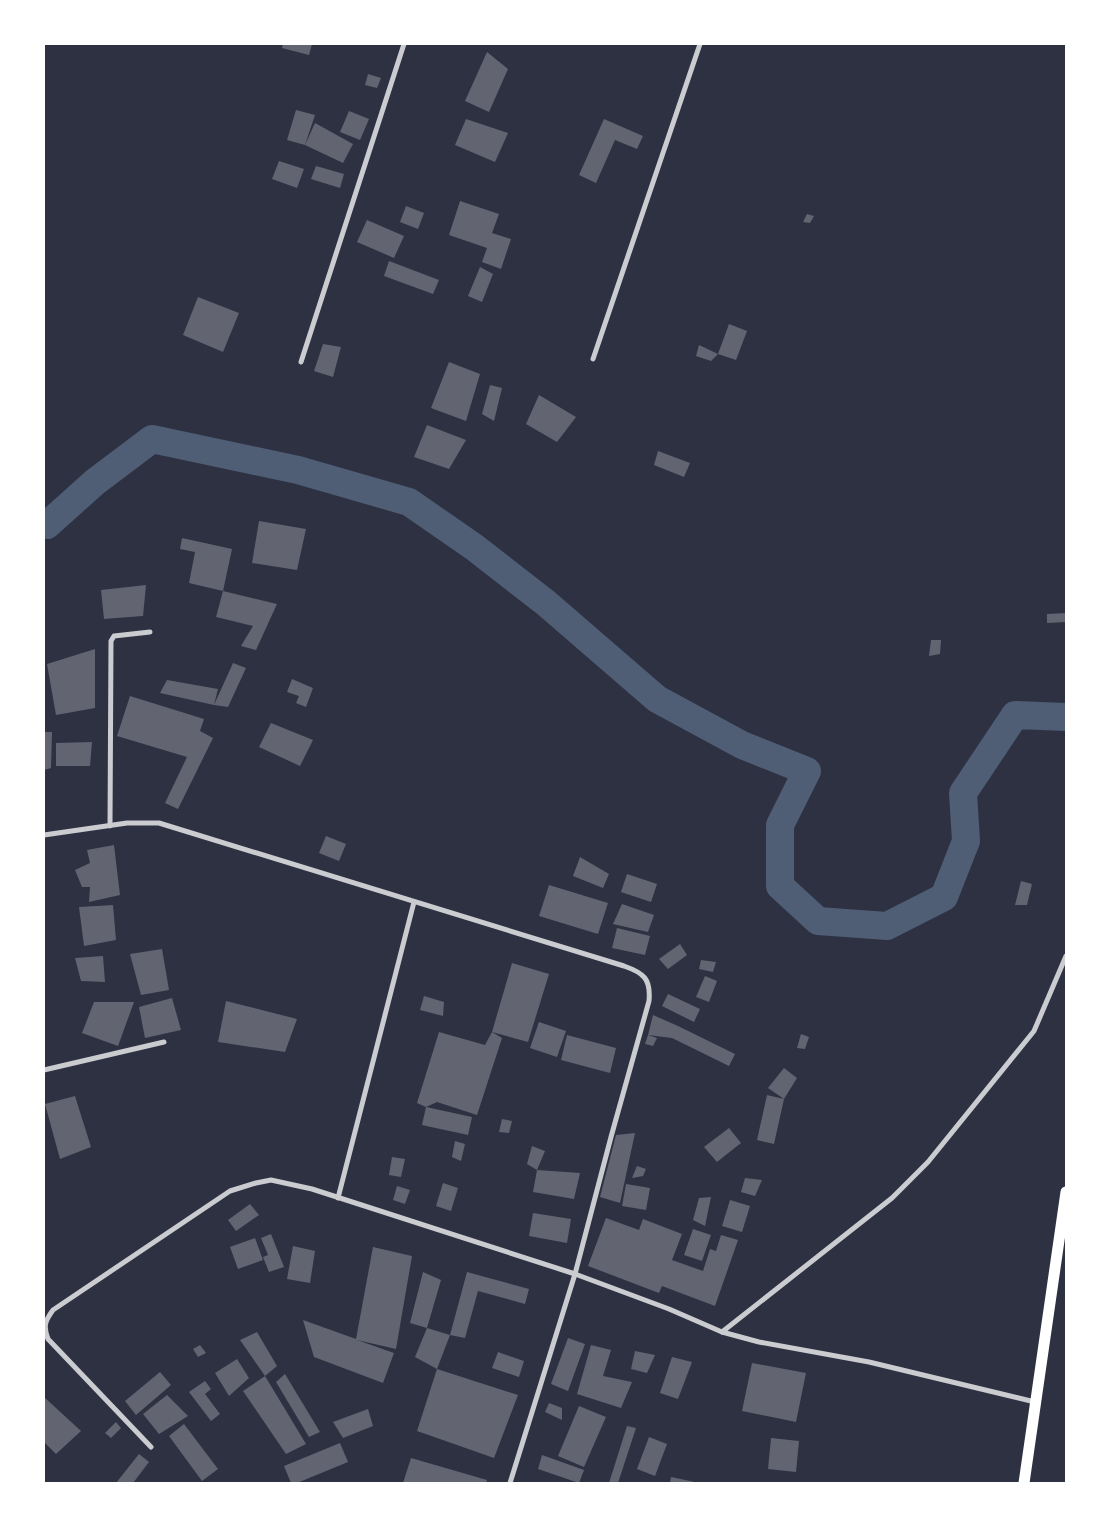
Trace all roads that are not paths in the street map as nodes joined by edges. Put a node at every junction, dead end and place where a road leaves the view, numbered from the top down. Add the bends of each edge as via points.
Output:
1 (404, 44) edge
2 (700, 44) edge
3 (593, 358) dead end
4 (301, 362) dead end
5 (150, 632) dead end
6 (110, 826) junction
7 (44, 835) edge
8 (414, 902) junction
9 (1066, 956) edge
10 (164, 1042) dead end
11 (44, 1070) edge
12 (1066, 1192) edge
13 (338, 1198) junction
14 (1064, 1224) edge
15 (575, 1274) junction
16 (722, 1332) junction
17 (1035, 1402) junction
18 (151, 1447) dead end
19 (510, 1483) edge
20 (1024, 1483) edge

1 - 4 street
2 - 3 street
5 - 6 street via 114,636 111,640
6 - 7 street
6 - 8 street via 159,823
8 - 13 street
8 - 15 street via 624,966 638,971 649,983 649,1001
9 - 16 street via 1034,1031 928,1162 892,1198
10 - 11 street
12 - 14 highway
13 - 15 street
13 - 18 street via 271,1180 230,1191 53,1310 46,1320 48,1339
14 - 17 highway
15 - 16 street
15 - 19 street
16 - 17 street via 869,1362
17 - 20 highway

